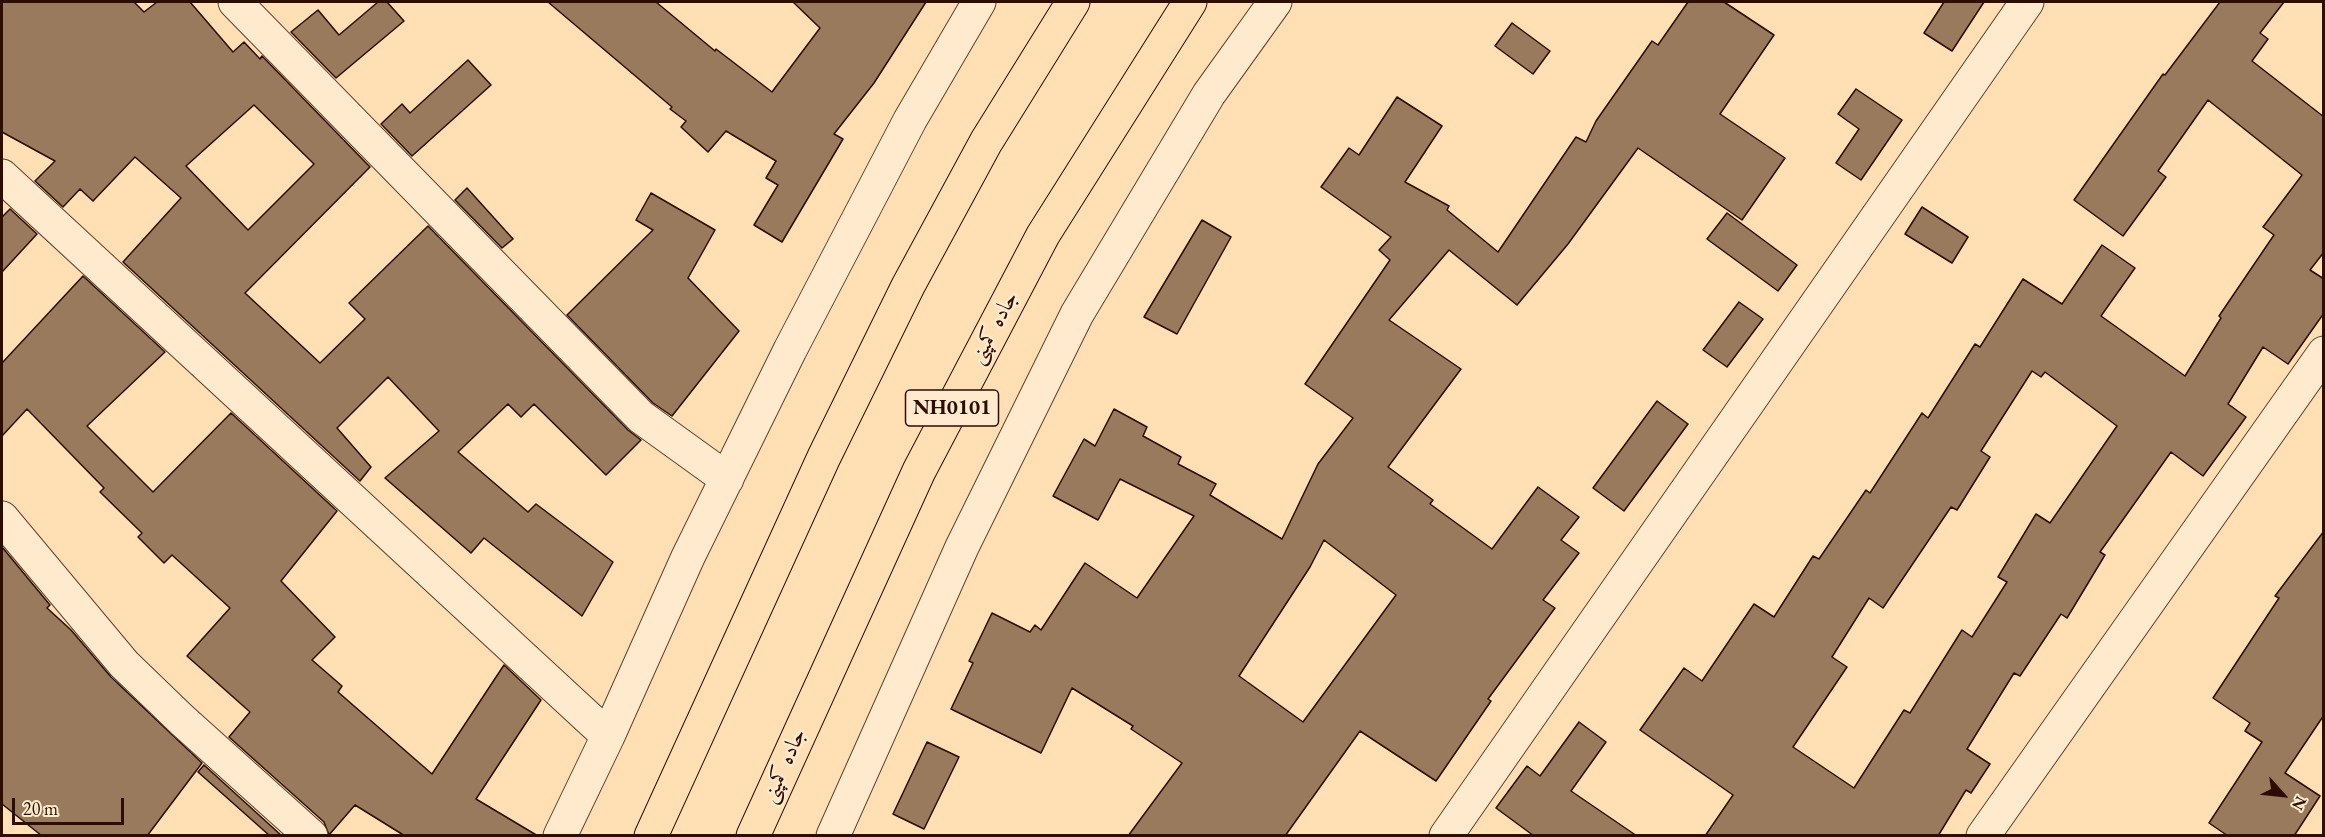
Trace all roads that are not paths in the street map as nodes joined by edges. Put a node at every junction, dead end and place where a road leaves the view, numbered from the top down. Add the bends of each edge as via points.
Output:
1 (236, 2) edge
2 (979, 2) edge
3 (1073, 2) edge
4 (1190, 2) edge
5 (1275, 2) edge
6 (2027, 2) edge
7 (2, 176) edge
8 (2324, 353) edge
9 (727, 479) junction
10 (2, 518) edge
11 (608, 736) junction
12 (311, 836) edge
13 (560, 836) edge
14 (651, 836) edge
15 (753, 836) edge
16 (832, 836) edge
17 (1446, 836) edge
18 (1983, 836) edge

1 - 9 street via 640,417
2 - 9 street via 904,130
3 - 14 highway via 986,142 908,286 824,457
4 - 15 highway, جاده کمپنی / NH0101 via 1043,235 919,471
5 - 16 street via 1209,94 1077,314 962,547
6 - 17 street
7 - 11 street
8 - 18 street
9 - 11 street
10 - 12 street via 124,664
11 - 13 street

